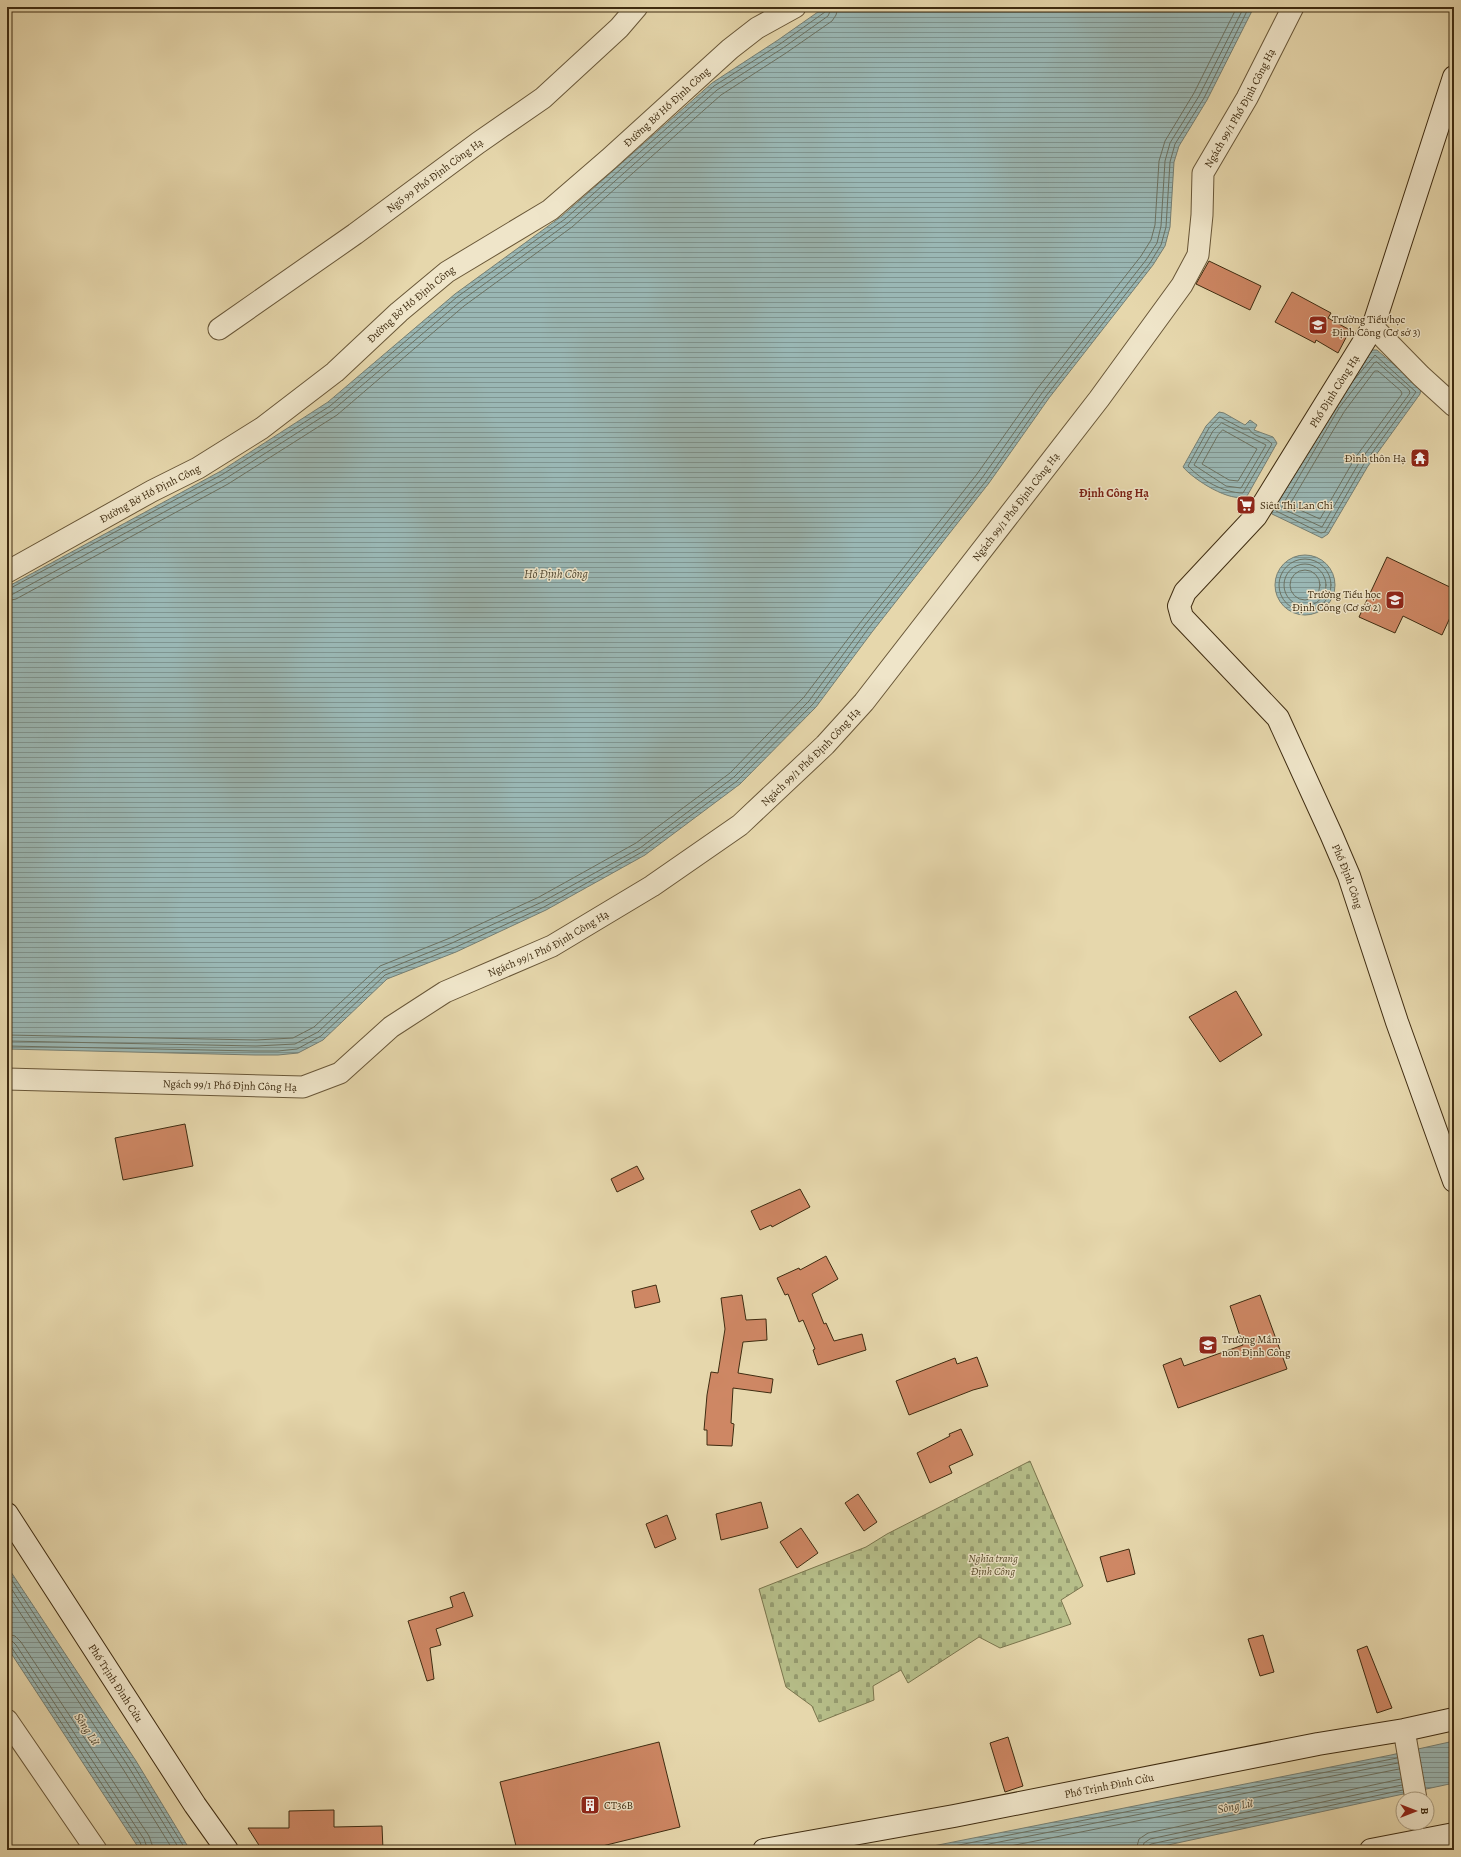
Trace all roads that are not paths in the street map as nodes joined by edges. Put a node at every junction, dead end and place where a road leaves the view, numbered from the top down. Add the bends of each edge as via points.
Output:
1 (637, 7) edge
2 (795, 7) edge
3 (1293, 7) edge
4 (1454, 77) edge
5 (1373, 327) junction
6 (219, 329) dead end
7 (1454, 406) edge
8 (7, 572) edge
9 (1179, 606) joint
10 (7, 1079) edge
11 (1454, 1181) edge
12 (7, 1514) edge
13 (1454, 1719) edge
14 (7, 1720) edge
15 (1405, 1738) junction
16 (1415, 1791) edge
17 (1423, 1831) edge
18 (1454, 1834) edge
19 (96, 1850) edge
20 (227, 1850) edge
21 (764, 1850) edge
22 (1371, 1850) edge

1 - 6 street, Ngõ 99 Phố Định Công Hạ via 543,98
2 - 8 street, Đường Bờ Hồ Định Công via 757,28 730,49 550,210 447,272 334,372 262,428 198,468
3 - 10 street, Ngách 99/1 Phố Định Công Hạ via 1247,98 1203,173 1198,255 1182,285 1098,399 864,702 825,745 740,825 652,886 552,946 445,992 391,1027 340,1073 303,1087
4 - 5 street, Phố Định Công Hạ
5 - 7 street
5 - 9 street, Phố Định Công Hạ via 1256,516 1185,592
9 - 11 street, Phố Định Công via 1182,616 1196,633 1278,718 1349,876 1397,1022
12 - 20 street, Phố Trịnh Đình Cửu via 195,1805
13 - 15 street, Phố Trịnh Đình Cửu
14 - 19 street
15 - 16 street
15 - 21 street, Phố Trịnh Đình Cửu via 1318,1744 970,1814
17 - 18 street
17 - 22 street

